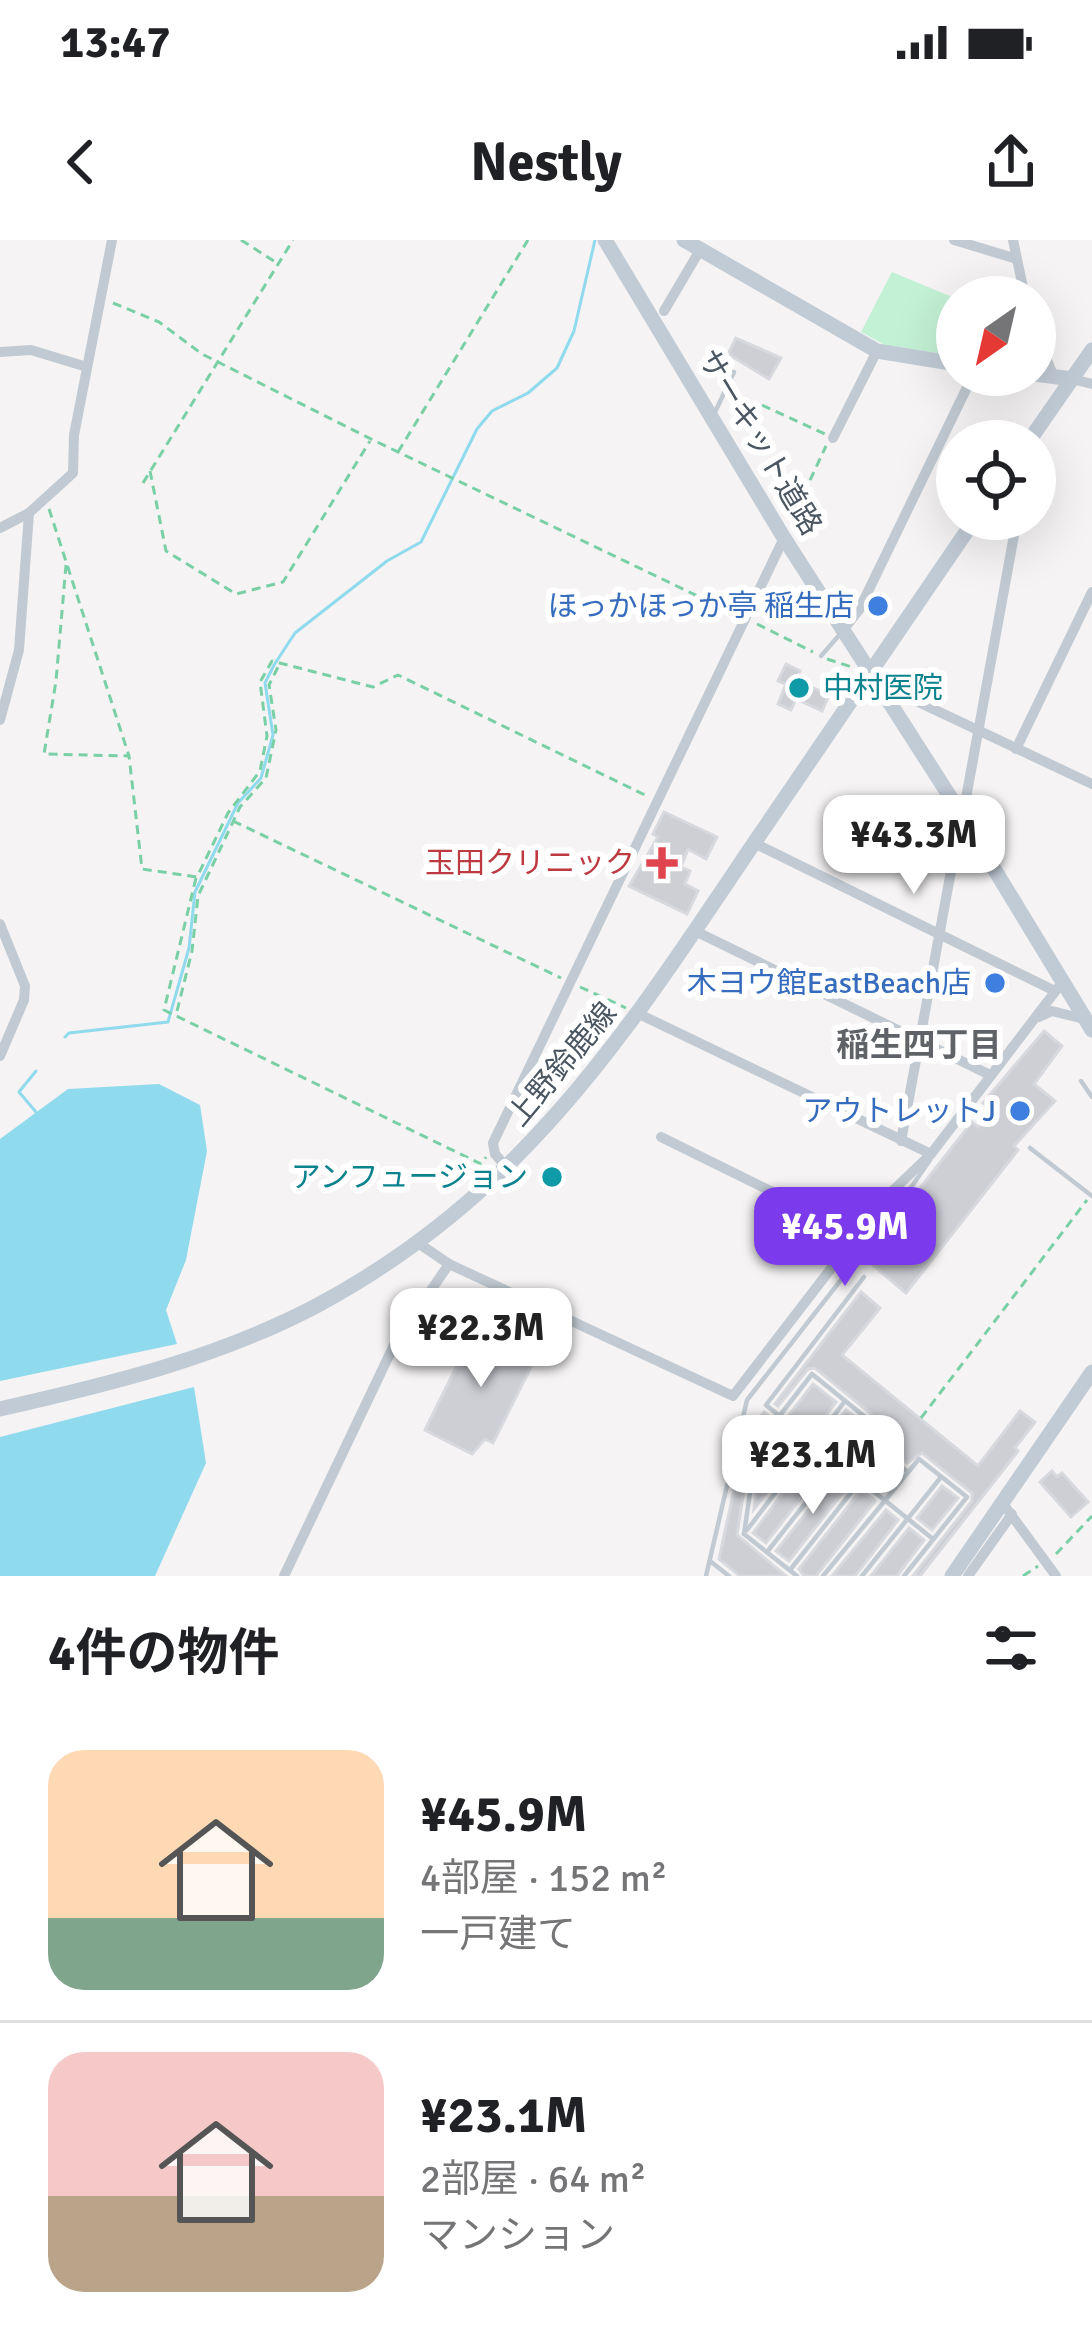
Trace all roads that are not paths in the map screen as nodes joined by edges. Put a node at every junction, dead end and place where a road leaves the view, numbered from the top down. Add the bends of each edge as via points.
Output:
1 (112, 240) edge
2 (604, 240) edge
3 (684, 240) edge
4 (954, 240) edge
5 (1013, 240) edge
6 (700, 250) junction
7 (1017, 260) junction
8 (1020, 276) edge
9 (664, 311) dead end
10 (1092, 350) edge
11 (877, 351) junction
12 (0, 352) edge
13 (936, 361) edge
14 (87, 367) junction
15 (734, 372) dead end
16 (1056, 376) edge
17 (1072, 379) junction
18 (1092, 384) edge
19 (963, 396) edge
20 (713, 417) junction
21 (1044, 420) edge
22 (832, 437) road end
23 (29, 513) junction
24 (0, 528) edge
25 (784, 538) junction
26 (961, 540) edge
27 (1013, 540) edge
28 (1092, 592) edge
29 (844, 629) junction
30 (821, 656) road end
31 (871, 670) junction
32 (888, 697) junction
33 (0, 720) edge
34 (977, 731) junction
35 (1016, 748) junction
36 (1092, 784) edge
37 (956, 806) junction
38 (971, 830) junction
39 (754, 843) junction
40 (0, 924) edge
41 (695, 931) junction
42 (939, 936) junction
43 (1060, 986) junction
44 (639, 1014) junction
45 (1031, 1022) junction
46 (1090, 1022) edge
47 (920, 1040) junction
48 (0, 1056) edge
49 (990, 1075) junction
50 (1081, 1081) dead end
51 (1092, 1097) edge
52 (661, 1137) dead end
53 (901, 1141) junction
54 (1030, 1148) dead end
55 (931, 1154) junction
56 (507, 1168) junction
57 (1092, 1195) edge
58 (869, 1220) junction
59 (858, 1234) junction
60 (418, 1243) junction
61 (449, 1264) junction
62 (853, 1266) junction
63 (864, 1277) dead end
64 (1092, 1372) edge
65 (845, 1401) junction
66 (0, 1408) edge
67 (780, 1417) junction
68 (860, 1434) junction
69 (813, 1443) junction
70 (883, 1452) junction
71 (837, 1463) junction
72 (908, 1472) junction
73 (941, 1477) junction
74 (860, 1481) junction
75 (885, 1501) junction
76 (1008, 1510) junction
77 (908, 1519) junction
78 (744, 1534) junction
79 (933, 1539) junction
80 (767, 1552) junction
81 (710, 1561) junction
82 (790, 1570) junction
83 (284, 1576) edge
84 (706, 1576) edge
85 (729, 1576) edge
86 (797, 1576) edge
87 (824, 1576) edge
88 (862, 1576) edge
89 (904, 1576) edge
90 (952, 1576) edge
91 (968, 1576) edge
92 (1056, 1576) edge

1 - 14 street
2 - 20 main road, サーキット道路
3 - 6 main road
4 - 7 street
5 - 7 street
6 - 9 street
6 - 11 main road
7 - 8 street
10 - 17 main road
11 - 13 main road
11 - 22 street
12 - 14 street via 32,350
14 - 23 street via 74,472
15 - 20 lane
16 - 17 main road
17 - 18 street
17 - 21 main road
19 - 29 street
20 - 25 main road, サーキット道路
23 - 24 street
23 - 33 street via 19,650
25 - 29 main road, サーキット道路
25 - 56 street via 493,1143
26 - 31 main road, 上野鈴鹿線
27 - 34 street
28 - 35 street
29 - 30 lane
29 - 31 main road, サーキット道路
31 - 32 main road, サーキット道路
31 - 39 main road, 上野鈴鹿線
32 - 34 street via 897,692
32 - 37 main road, サーキット道路
34 - 35 street
34 - 37 street via 966,798
35 - 36 street
37 - 38 main road, サーキット道路
38 - 42 street via 957,839
38 - 43 main road, サーキット道路
39 - 41 main road, 上野鈴鹿線
39 - 42 street
40 - 48 street via 25,986
41 - 44 main road, 上野鈴鹿線
41 - 47 street
42 - 43 street
42 - 47 street
43 - 45 street
43 - 46 main road, サーキット道路
44 - 53 street
44 - 56 main road, 上野鈴鹿線
45 - 46 street via 1052,1011
45 - 49 street
47 - 49 street
47 - 53 street
49 - 55 street
50 - 51 lane
52 - 59 street
53 - 55 street
54 - 57 lane
55 - 58 street
55 - 62 lane
56 - 60 main road, 上野鈴鹿線
58 - 59 street
58 - 62 lane via 869,1240
59 - 61 street via 733,1396
60 - 61 street
60 - 66 main road, 上野鈴鹿線 via 322,1303 219,1349 124,1381
61 - 83 street via 394,1343
62 - 81 lane via 748,1400
63 - 67 lane via 766,1399
64 - 76 main road
65 - 67 lane via 812,1374
65 - 68 lane via 870,1421
65 - 69 lane
67 - 69 lane
67 - 78 lane via 757,1445
68 - 70 lane
68 - 71 lane
69 - 71 lane
69 - 78 lane
70 - 72 lane
70 - 74 lane
71 - 74 lane
71 - 80 lane
72 - 73 lane via 919,1459
72 - 75 lane
73 - 77 lane
73 - 79 lane via 967,1497
74 - 75 lane
74 - 82 lane
75 - 77 lane
75 - 87 lane
76 - 90 main road
76 - 91 street
76 - 92 street
77 - 79 lane
77 - 88 lane
78 - 80 lane
79 - 89 lane
80 - 82 lane
81 - 84 lane
81 - 85 lane
82 - 86 lane

